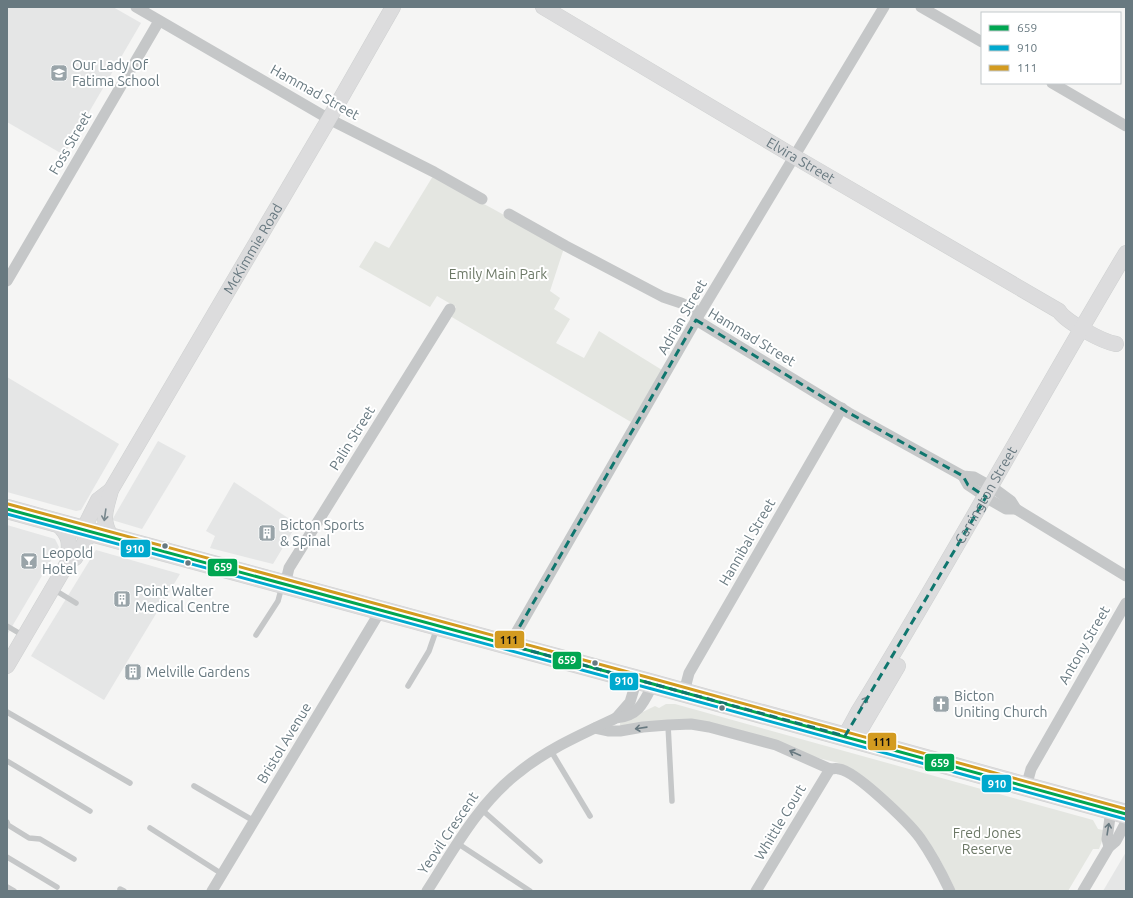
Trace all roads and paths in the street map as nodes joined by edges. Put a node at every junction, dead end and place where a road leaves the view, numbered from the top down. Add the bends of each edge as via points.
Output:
1 (136, 7) edge
2 (393, 7) edge
3 (543, 7) edge
4 (884, 7) edge
5 (921, 7) edge
6 (159, 21) junction
7 (981, 41) edge
8 (1054, 84) edge
9 (329, 119) junction
10 (1126, 126) edge
11 (795, 157) junction
12 (482, 199) dead end
13 (509, 214) dead end
14 (1126, 253) edge
15 (1126, 268) edge
16 (7, 281) edge
17 (450, 309) dead end
18 (696, 320) junction
19 (1087, 327) junction
20 (1121, 347) edge
21 (842, 408) junction
22 (111, 490) junction
23 (992, 494) junction
24 (7, 509) edge
25 (57, 523) junction
26 (87, 531) junction
27 (112, 538) junction
28 (68, 562) junction
29 (1126, 576) edge
30 (284, 584) junction
31 (52, 589) junction
32 (76, 603) dead end
33 (1126, 603) edge
34 (381, 610) junction
35 (7, 626) edge
36 (437, 626) junction
37 (256, 635) dead end
38 (25, 636) junction
39 (509, 645) junction
40 (7, 666) edge
41 (645, 681) junction
42 (408, 686) dead end
43 (684, 692) junction
44 (7, 712) edge
45 (616, 718) junction
46 (668, 725) junction
47 (595, 728) junction
48 (850, 738) junction
49 (551, 751) junction
50 (7, 761) edge
51 (830, 769) junction
52 (130, 783) dead end
53 (194, 786) dead end
54 (1026, 787) junction
55 (672, 801) dead end
56 (481, 808) junction
57 (90, 811) dead end
58 (1119, 812) edge
59 (590, 816) dead end
60 (254, 821) junction
61 (7, 822) edge
62 (1126, 822) edge
63 (150, 828) dead end
64 (457, 843) junction
65 (1110, 847) junction
66 (7, 857) edge
67 (74, 859) dead end
68 (540, 861) dead end
69 (222, 874) junction
70 (7, 887) edge
71 (57, 887) dead end
72 (1086, 889) edge
73 (215, 890) edge
74 (14, 891) edge
75 (428, 891) edge
76 (530, 891) edge
77 (756, 891) edge
78 (950, 891) edge

1 - 6 street, Hammad Street
2 - 9 main road, McKimmie Road
3 - 11 main road, Elvira Street
4 - 11 street, Adrian Street
5 - 7 street
6 - 9 street, Hammad Street
6 - 16 street, Foss Street
8 - 10 street
9 - 12 street, Hammad Street
9 - 22 main road, McKimmie Road
11 - 18 street, Adrian Street
11 - 19 main road, Elvira Street via 1059,311 1063,316
13 - 18 street, Hammad Street via 663,297 695,310
14 - 19 main road, Carrington Street
15 - 19 main road, Carrington Street
17 - 30 street, Palin Street via 289,568
18 - 21 street, Hammad Street
18 - 39 street, Adrian Street
19 - 20 main road, Elvira Street via 1111,337
19 - 23 main road, Carrington Street
21 - 23 street, Hammad Street via 964,476 968,486
21 - 43 street, Hannibal Street via 689,673
22 - 26 main road, McKimmie Road via 98,500
22 -> 27 main road, McKimmie Road via 104,523
23 - 29 street, Hammad Street via 1011,501 1016,510
23 - 48 main road, Carrington Street via 858,712
24 - 25 highway
25 - 26 highway
25 - 28 main road via 64,531 70,546
26 - 27 highway
26 - 28 main road, McKimmie Road via 75,558
27 - 30 highway
28 - 31 main road, McKimmie Road
30 - 34 highway
30 - 37 lane via 278,601
31 - 32 lane
31 - 38 main road, McKimmie Road
33 - 54 street, Antony Street via 1030,769
34 - 36 highway
34 - 60 street, Bristol Avenue
35 - 38 lane
36 - 39 highway
36 - 42 lane via 430,651
38 - 40 main road, McKimmie Road
39 - 41 highway
41 - 43 highway
41 - 45 street, Yeovil Crescent
41 - 45 street, Yeovil Crescent via 645,700 638,709 627,717
43 - 48 highway
44 - 52 lane
45 - 47 street, Yeovil Crescent
46 -> 47 street via 620,731
51 -> 46 street via 776,744 734,732 691,724
46 - 55 lane
47 - 49 street, Yeovil Crescent
48 - 54 highway
49 - 56 street, Yeovil Crescent via 505,783
49 - 59 lane
50 - 57 lane
51 - 77 street, Whittle Court
51 - 78 street via 847,772 894,809 919,837
53 - 60 lane
54 - 58 highway
56 - 64 street, Yeovil Crescent
56 - 68 lane
65 -> 58 street via 1107,839
60 - 69 street, Bristol Avenue
61 - 67 lane via 29,838 40,839
62 - 65 street
63 - 69 lane
64 - 75 street, Yeovil Crescent
64 - 76 lane
65 - 72 street
66 - 71 lane
69 - 73 street, Bristol Avenue
70 - 74 lane

